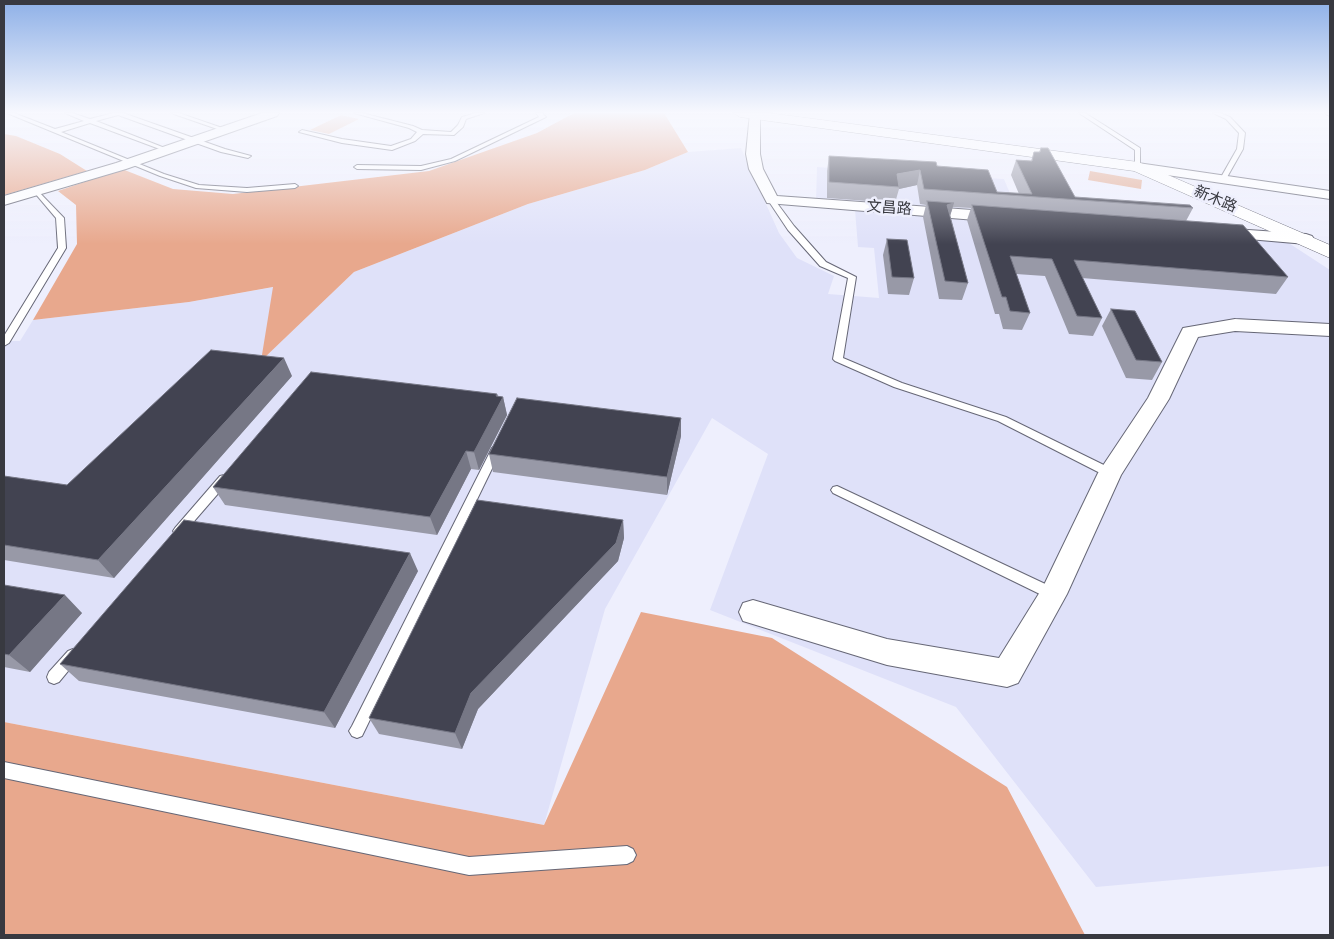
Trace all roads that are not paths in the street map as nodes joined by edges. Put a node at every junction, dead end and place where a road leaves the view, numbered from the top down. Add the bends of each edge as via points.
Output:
1 (119, 157) edge
2 (147, 157) edge
3 (460, 157) edge
4 (754, 157) edge
5 (1065, 157) edge
6 (1138, 157) edge
7 (1235, 157) edge
8 (132, 162) junction
9 (357, 167) dead end
10 (1138, 167) junction
11 (1223, 179) junction
12 (295, 186) dead end
13 (36, 192) junction
14 (1330, 195) edge
15 (772, 200) junction
16 (4, 201) edge
17 (1019, 218) edge
18 (1207, 232) edge
19 (1306, 240) junction
20 (1330, 252) edge
21 (1330, 330) edge
22 (4, 343) edge
23 (505, 432) edge
24 (235, 466) edge
25 (1110, 473) junction
26 (837, 490) dead end
27 (171, 541) edge
28 (1053, 594) junction
29 (753, 612) dead end
30 (80, 647) edge
31 (54, 677) dead end
32 (357, 731) dead end
33 (4, 770) edge
34 (627, 855) dead end

1 - 8 lane
2 - 8 street
3 - 9 lane via 421,168
4 - 15 street via 756,169
5 - 10 street, 新木路
6 - 10 lane
7 - 11 lane
8 - 12 lane via 198,187 247,190
8 - 13 street
10 - 11 street
10 - 19 street, 新木路
11 - 14 street
13 - 16 street
13 - 22 lane via 60,218 62,248
15 - 17 street, 文昌路
15 - 25 lane via 823,264 852,277 838,359 898,385 1002,419
18 - 19 street
19 - 20 street, 新木路
21 - 25 street via 1235,325 1190,332 1158,399
23 - 32 lane
24 - 27 lane
25 - 28 street
26 - 28 lane
28 - 29 street via 1007,673 887,652
30 - 31 lane
33 - 34 lane via 469,866

